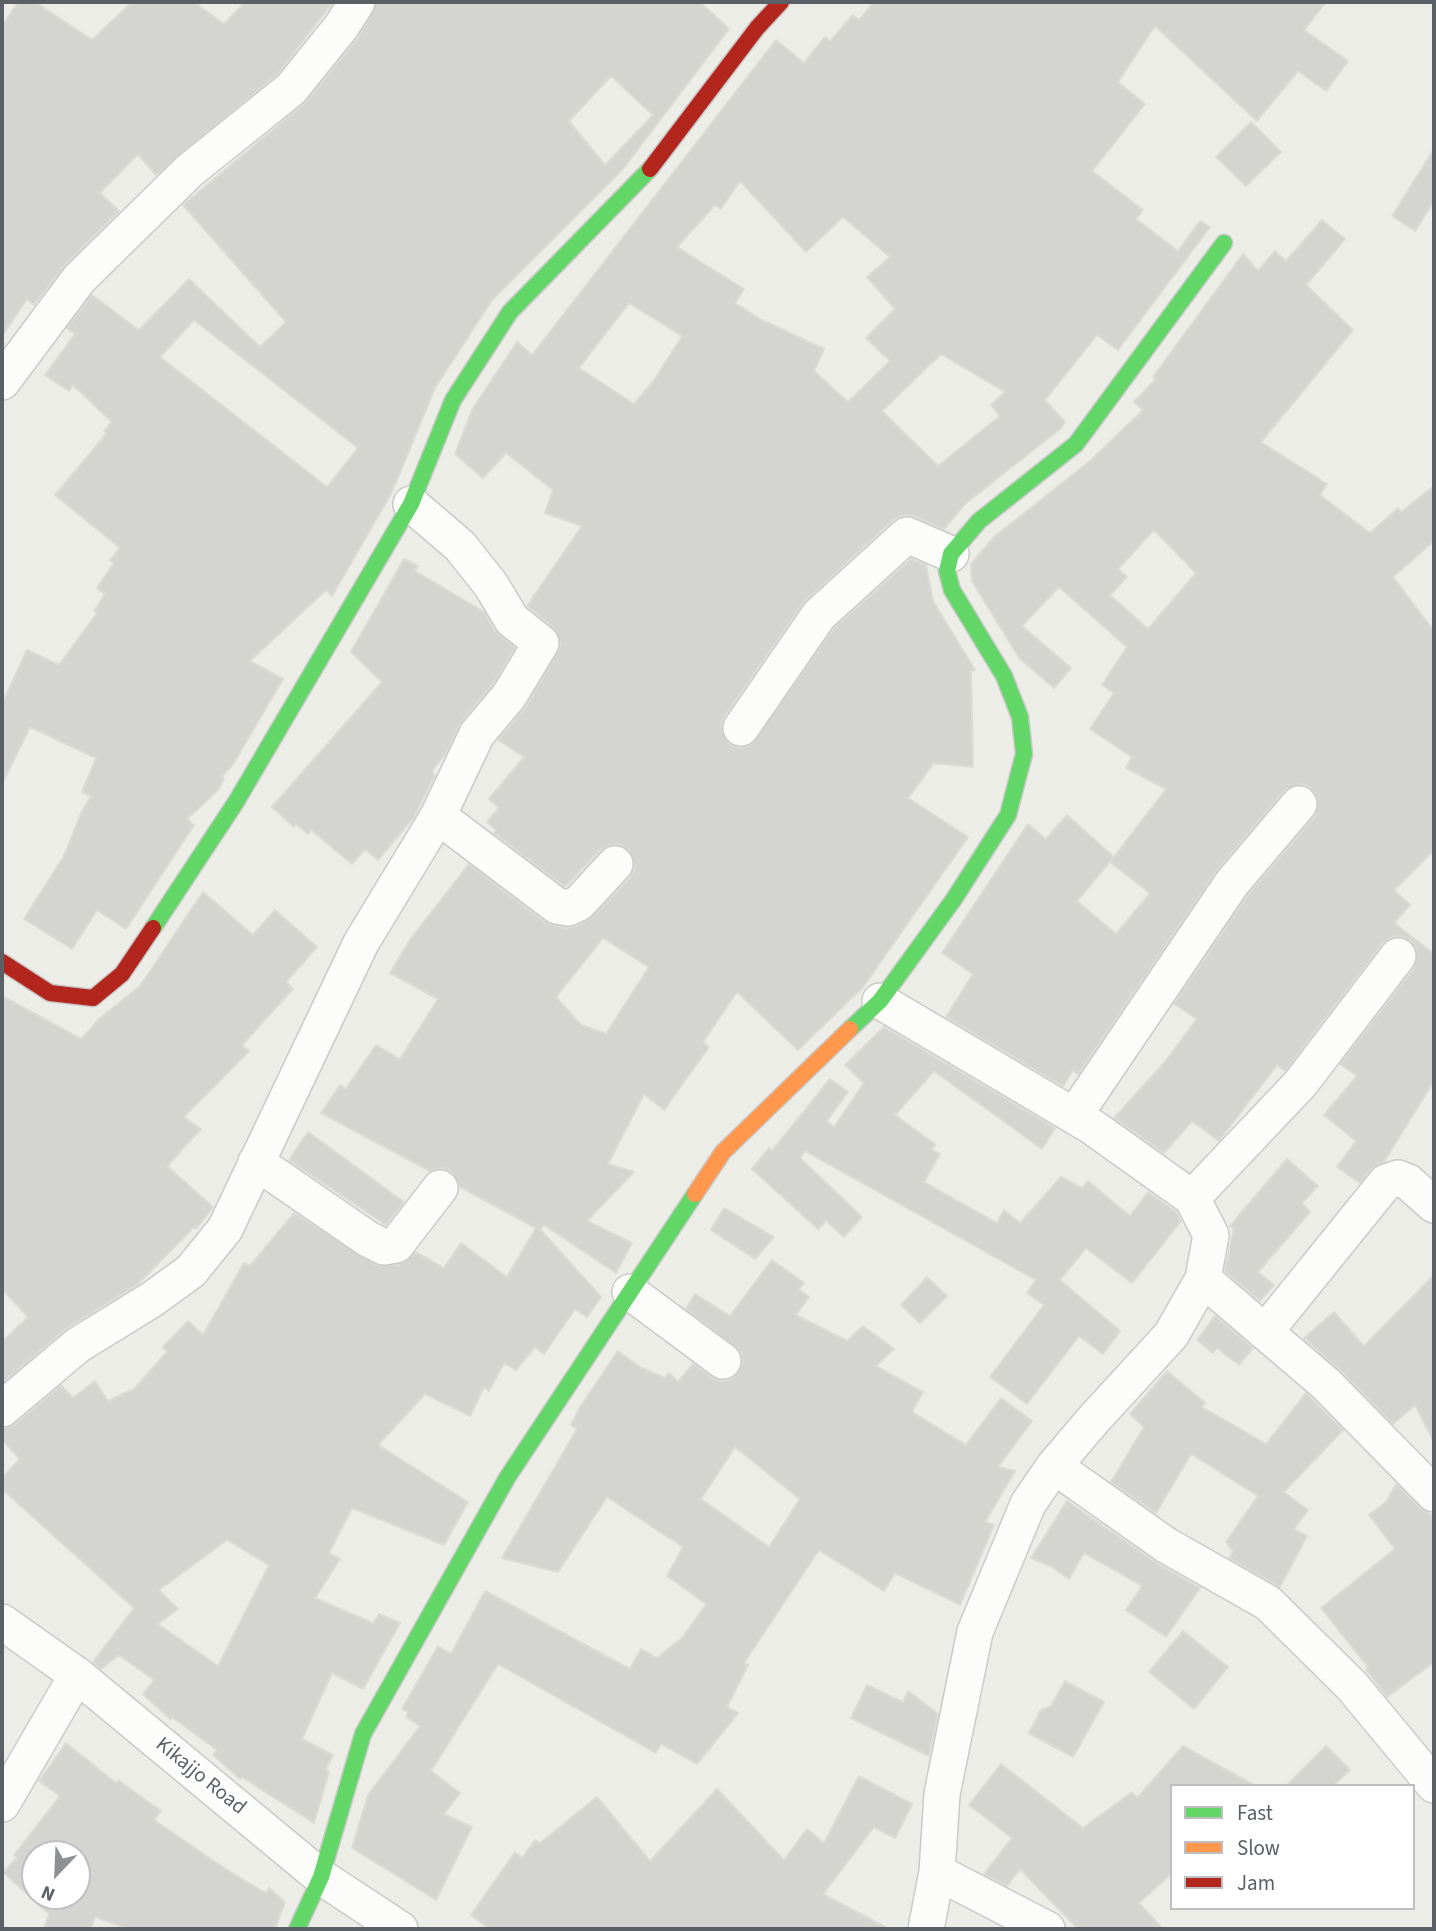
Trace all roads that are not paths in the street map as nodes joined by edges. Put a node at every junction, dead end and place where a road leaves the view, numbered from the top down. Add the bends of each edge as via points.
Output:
1 (357, 2) edge
2 (781, 2) edge
3 (1224, 243) dead end
4 (2, 382) edge
5 (411, 504) junction
6 (951, 554) junction
7 (741, 728) dead end
8 (1299, 804) dead end
9 (438, 816) junction
10 (615, 864) dead end
11 (1398, 956) dead end
12 (2, 962) edge
13 (880, 1000) junction
14 (1074, 1116) junction
15 (256, 1162) junction
16 (440, 1188) dead end
17 (1192, 1198) junction
18 (1434, 1205) edge
19 (1203, 1279) junction
20 (630, 1292) junction
21 (1265, 1332) junction
22 (723, 1361) dead end
23 (2, 1409) edge
24 (1054, 1466) junction
25 (1434, 1494) edge
26 (2, 1622) edge
27 (77, 1675) junction
28 (1434, 1785) edge
29 (2, 1804) edge
30 (937, 1872) junction
31 (321, 1877) junction
32 (297, 1929) edge
33 (400, 1929) edge
34 (926, 1929) edge
35 (1047, 1929) edge

1 - 4 street via 290,89 189,171 79,279
2 - 5 street via 640,183 510,312 453,400
3 - 6 street via 1076,444 979,521
5 - 9 street via 460,546 512,620 541,643 509,696 478,734
5 - 12 street via 236,802 122,974 93,998 74,998 50,993
6 - 7 street via 907,535 819,615
6 - 13 street via 947,571 952,590 1004,676 1020,717 1024,754 1008,815
8 - 14 street via 1232,883
9 - 10 street via 557,906 579,904
9 - 15 street via 360,943
11 - 17 street via 1300,1084
13 - 14 street
13 - 20 street via 723,1152
14 - 17 street
15 - 16 street via 384,1247 396,1245
15 - 23 street via 225,1229 191,1271 78,1345
17 - 19 street via 1210,1235
18 - 21 street via 1408,1182 1398,1178 1386,1182
19 - 21 street
19 - 24 street via 1171,1335
20 - 22 street
20 - 31 street via 507,1478 363,1734
21 - 25 street via 1325,1384
24 - 28 street via 1166,1545 1268,1603 1352,1686
24 - 30 street via 1028,1504 975,1632 942,1794
26 - 27 street, Kikajjo Road
27 - 29 street
27 - 31 street, Kikajjo Road
30 - 34 street
30 - 35 street
31 - 32 street
31 - 33 street, Kikajjo Road

